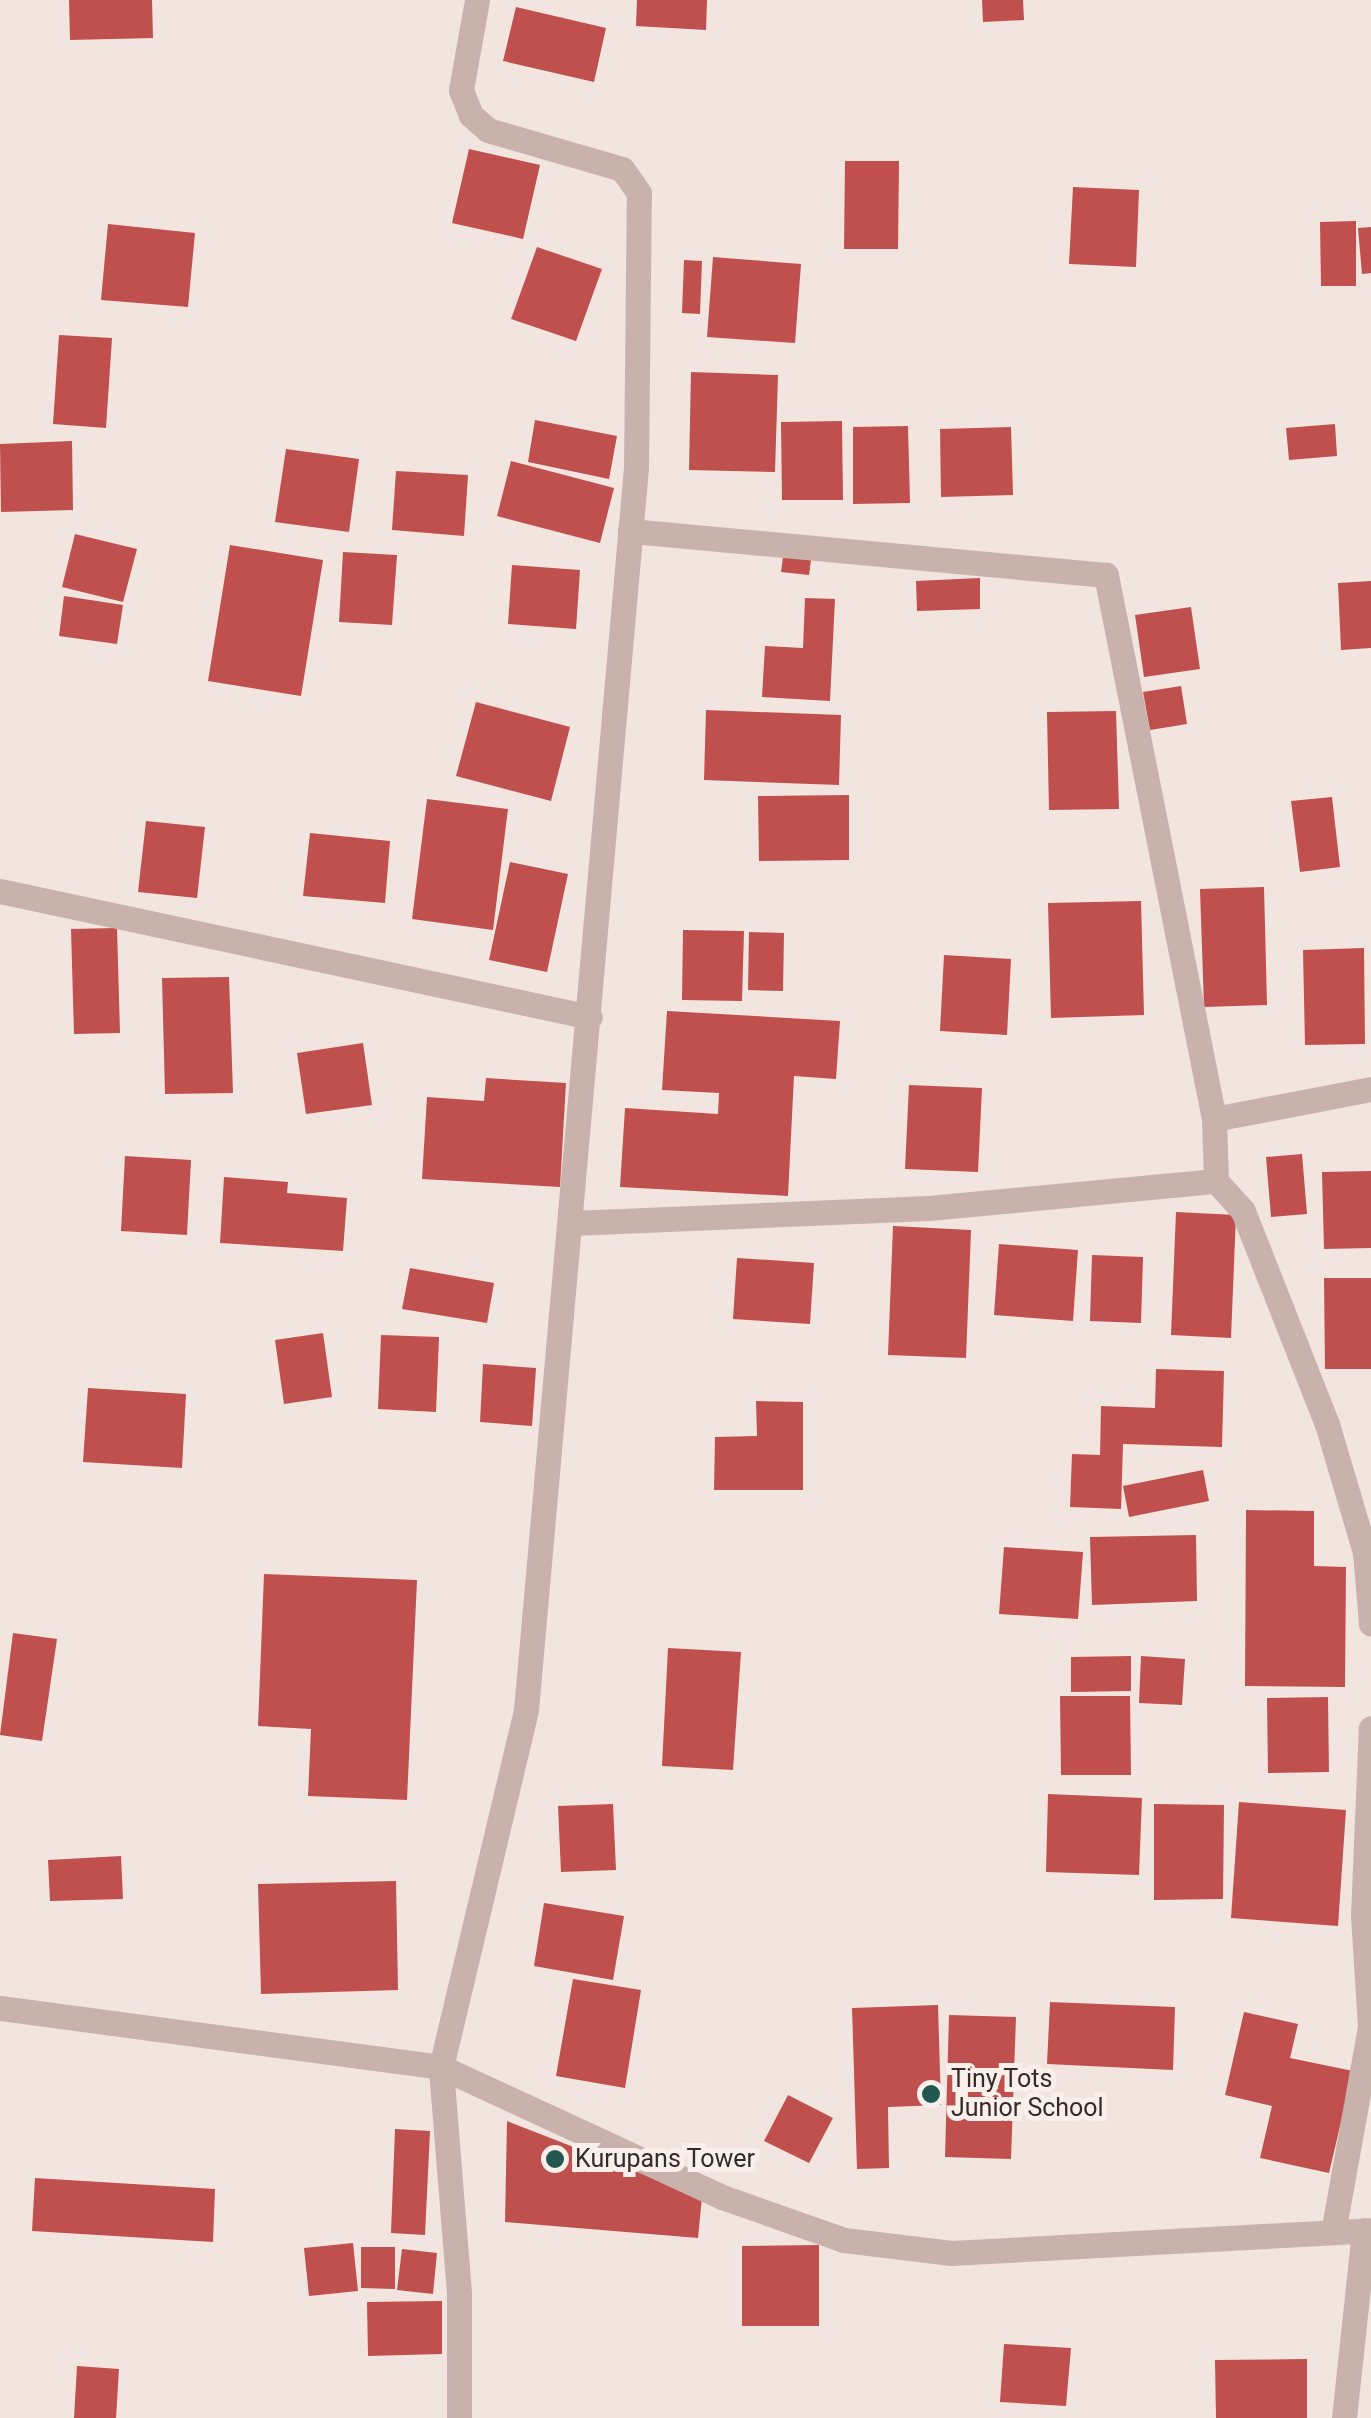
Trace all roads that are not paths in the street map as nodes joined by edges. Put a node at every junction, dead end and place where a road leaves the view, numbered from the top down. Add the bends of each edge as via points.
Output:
1 (477, 0) edge
2 (630, 531) junction
3 (0, 891) edge
4 (590, 1016) junction
5 (1371, 1090) edge
6 (1214, 1119) junction
7 (1216, 1181) junction
8 (573, 1224) junction
9 (1371, 1624) edge
10 (1371, 1728) edge
11 (0, 2008) edge
12 (440, 2066) junction
13 (1334, 2227) junction
14 (1368, 2230) edge
15 (459, 2418) edge
16 (1344, 2418) edge

1 - 2 street via 461,90 471,115 488,130 622,169 639,193
2 - 4 street
2 - 6 street via 1106,575
3 - 4 street
4 - 8 street
5 - 6 street
6 - 7 street
7 - 8 street via 929,1208
7 - 9 street via 1243,1210 1327,1424 1366,1552
8 - 12 street via 526,1710
10 - 13 street via 1362,1915 1370,2026
11 - 12 street
12 - 13 street via 722,2197 844,2240 950,2253
12 - 15 street via 459,2293
13 - 14 street
14 - 16 street

